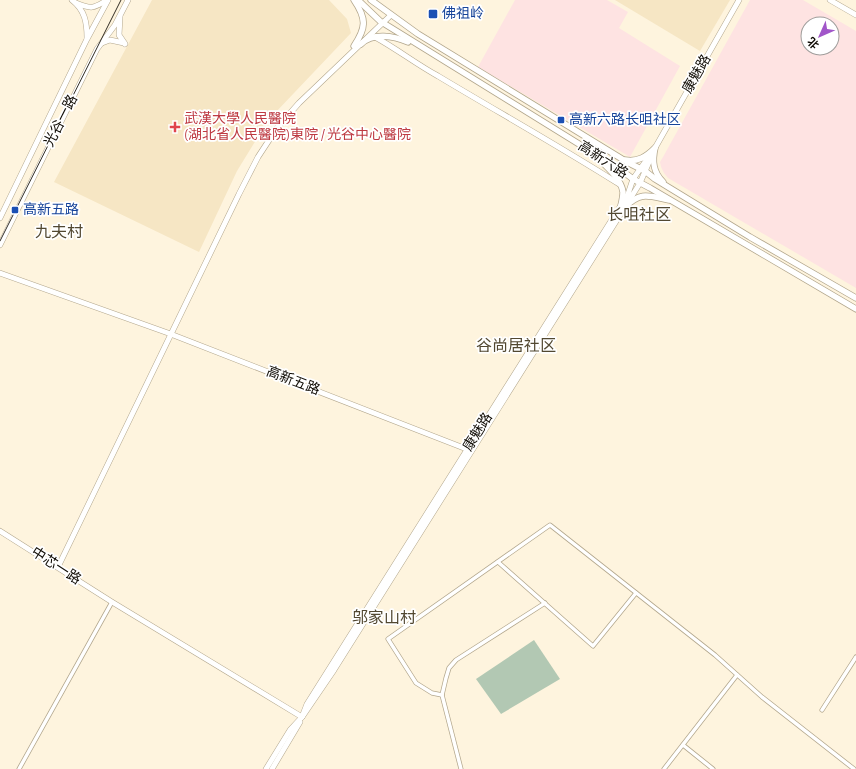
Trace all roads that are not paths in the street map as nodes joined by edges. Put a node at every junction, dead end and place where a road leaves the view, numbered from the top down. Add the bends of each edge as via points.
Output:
1 (108, 0) edge
2 (128, 0) edge
3 (354, 0) edge
4 (358, 0) edge
5 (371, 0) edge
6 (739, 0) edge
7 (830, 0) edge
8 (74, 1) edge
9 (121, 13) junction
10 (389, 14) junction
11 (856, 15) edge
12 (381, 22) junction
13 (375, 37) junction
14 (87, 39) junction
15 (361, 44) junction
16 (354, 46) junction
17 (419, 46) junction
18 (97, 49) junction
19 (655, 148) junction
20 (594, 154) junction
21 (622, 159) junction
22 (642, 170) junction
23 (633, 180) junction
24 (640, 183) junction
25 (619, 184) junction
26 (676, 192) junction
27 (673, 201) junction
28 (623, 206) junction
29 (0, 218) edge
30 (0, 245) edge
31 (0, 273) edge
32 (856, 298) edge
33 (856, 309) edge
34 (170, 334) junction
35 (469, 450) junction
36 (0, 531) edge
37 (498, 562) junction
38 (57, 566) junction
39 (636, 593) junction
40 (112, 602) junction
41 (545, 603) junction
42 (856, 657) edge
43 (737, 675) junction
44 (442, 695) junction
45 (822, 710) dead end
46 (302, 717) junction
47 (683, 745) junction
48 (20, 769) edge
49 (266, 769) edge
50 (272, 769) edge
51 (461, 769) edge
52 (664, 769) edge
53 (713, 769) edge
54 (854, 769) edge

1 - 8 main road via 88,8
1 - 14 main road, 光谷一路
2 - 9 main road, 光谷一路
3 - 16 main road via 364,24 363,32
4 - 12 main road, 高新六路
5 - 10 main road, 高新六路
6 - 19 main road, 康魅路
7 - 11 main road
8 - 14 main road via 87,24
9 - 18 main road, 光谷一路
9 - 18 main road via 118,35 125,44 110,40 102,43
10 - 12 main road
10 - 21 main road, 高新六路
12 - 15 main road
12 - 16 main road
12 - 17 main road, 高新六路
13 - 15 main road
13 - 17 main road via 398,38
13 - 25 main road
14 - 29 main road, 光谷一路
15 - 34 main road via 277,128 258,157
16 - 34 main road via 297,101 275,126 260,149 236,193
17 - 20 main road, 高新六路
18 - 30 main road, 光谷一路
19 - 21 main road via 645,157 631,161
19 - 22 main road, 康魅路
19 - 26 main road via 652,159 656,172 662,181
20 - 23 main road, 高新六路
20 - 25 main road
21 - 22 main road, 高新六路
22 - 23 main road, 康魅路
22 - 24 main road, 康魅路
22 - 26 main road, 高新六路
23 - 24 main road, 高新六路
23 - 28 main road, 康魅路
24 - 27 main road, 高新六路
24 - 28 main road, 康魅路
25 - 28 main road via 623,193
26 - 32 main road, 高新六路 via 750,238
27 - 28 main road via 647,196 633,199
27 - 33 main road, 高新六路
28 - 35 main road, 康魅路
31 - 34 main road, 高新五路
34 - 35 main road, 高新五路
34 - 38 main road
35 - 46 main road, 康魅路 via 334,670
36 - 38 main road, 中芯一路
37 - 39 street via 550,525
37 - 41 street
37 - 44 street via 388,639 416,683 432,694
38 - 40 main road, 中芯一路
39 - 41 street via 593,646
39 - 43 street
40 - 46 main road, 中芯一路
40 - 48 street
41 - 44 street via 456,660 449,668
42 - 45 street
43 - 47 street
43 - 54 street
44 - 51 street
46 - 49 main road, 康魅路 via 290,730
46 - 50 main road, 康魅路
47 - 52 street
47 - 53 street

